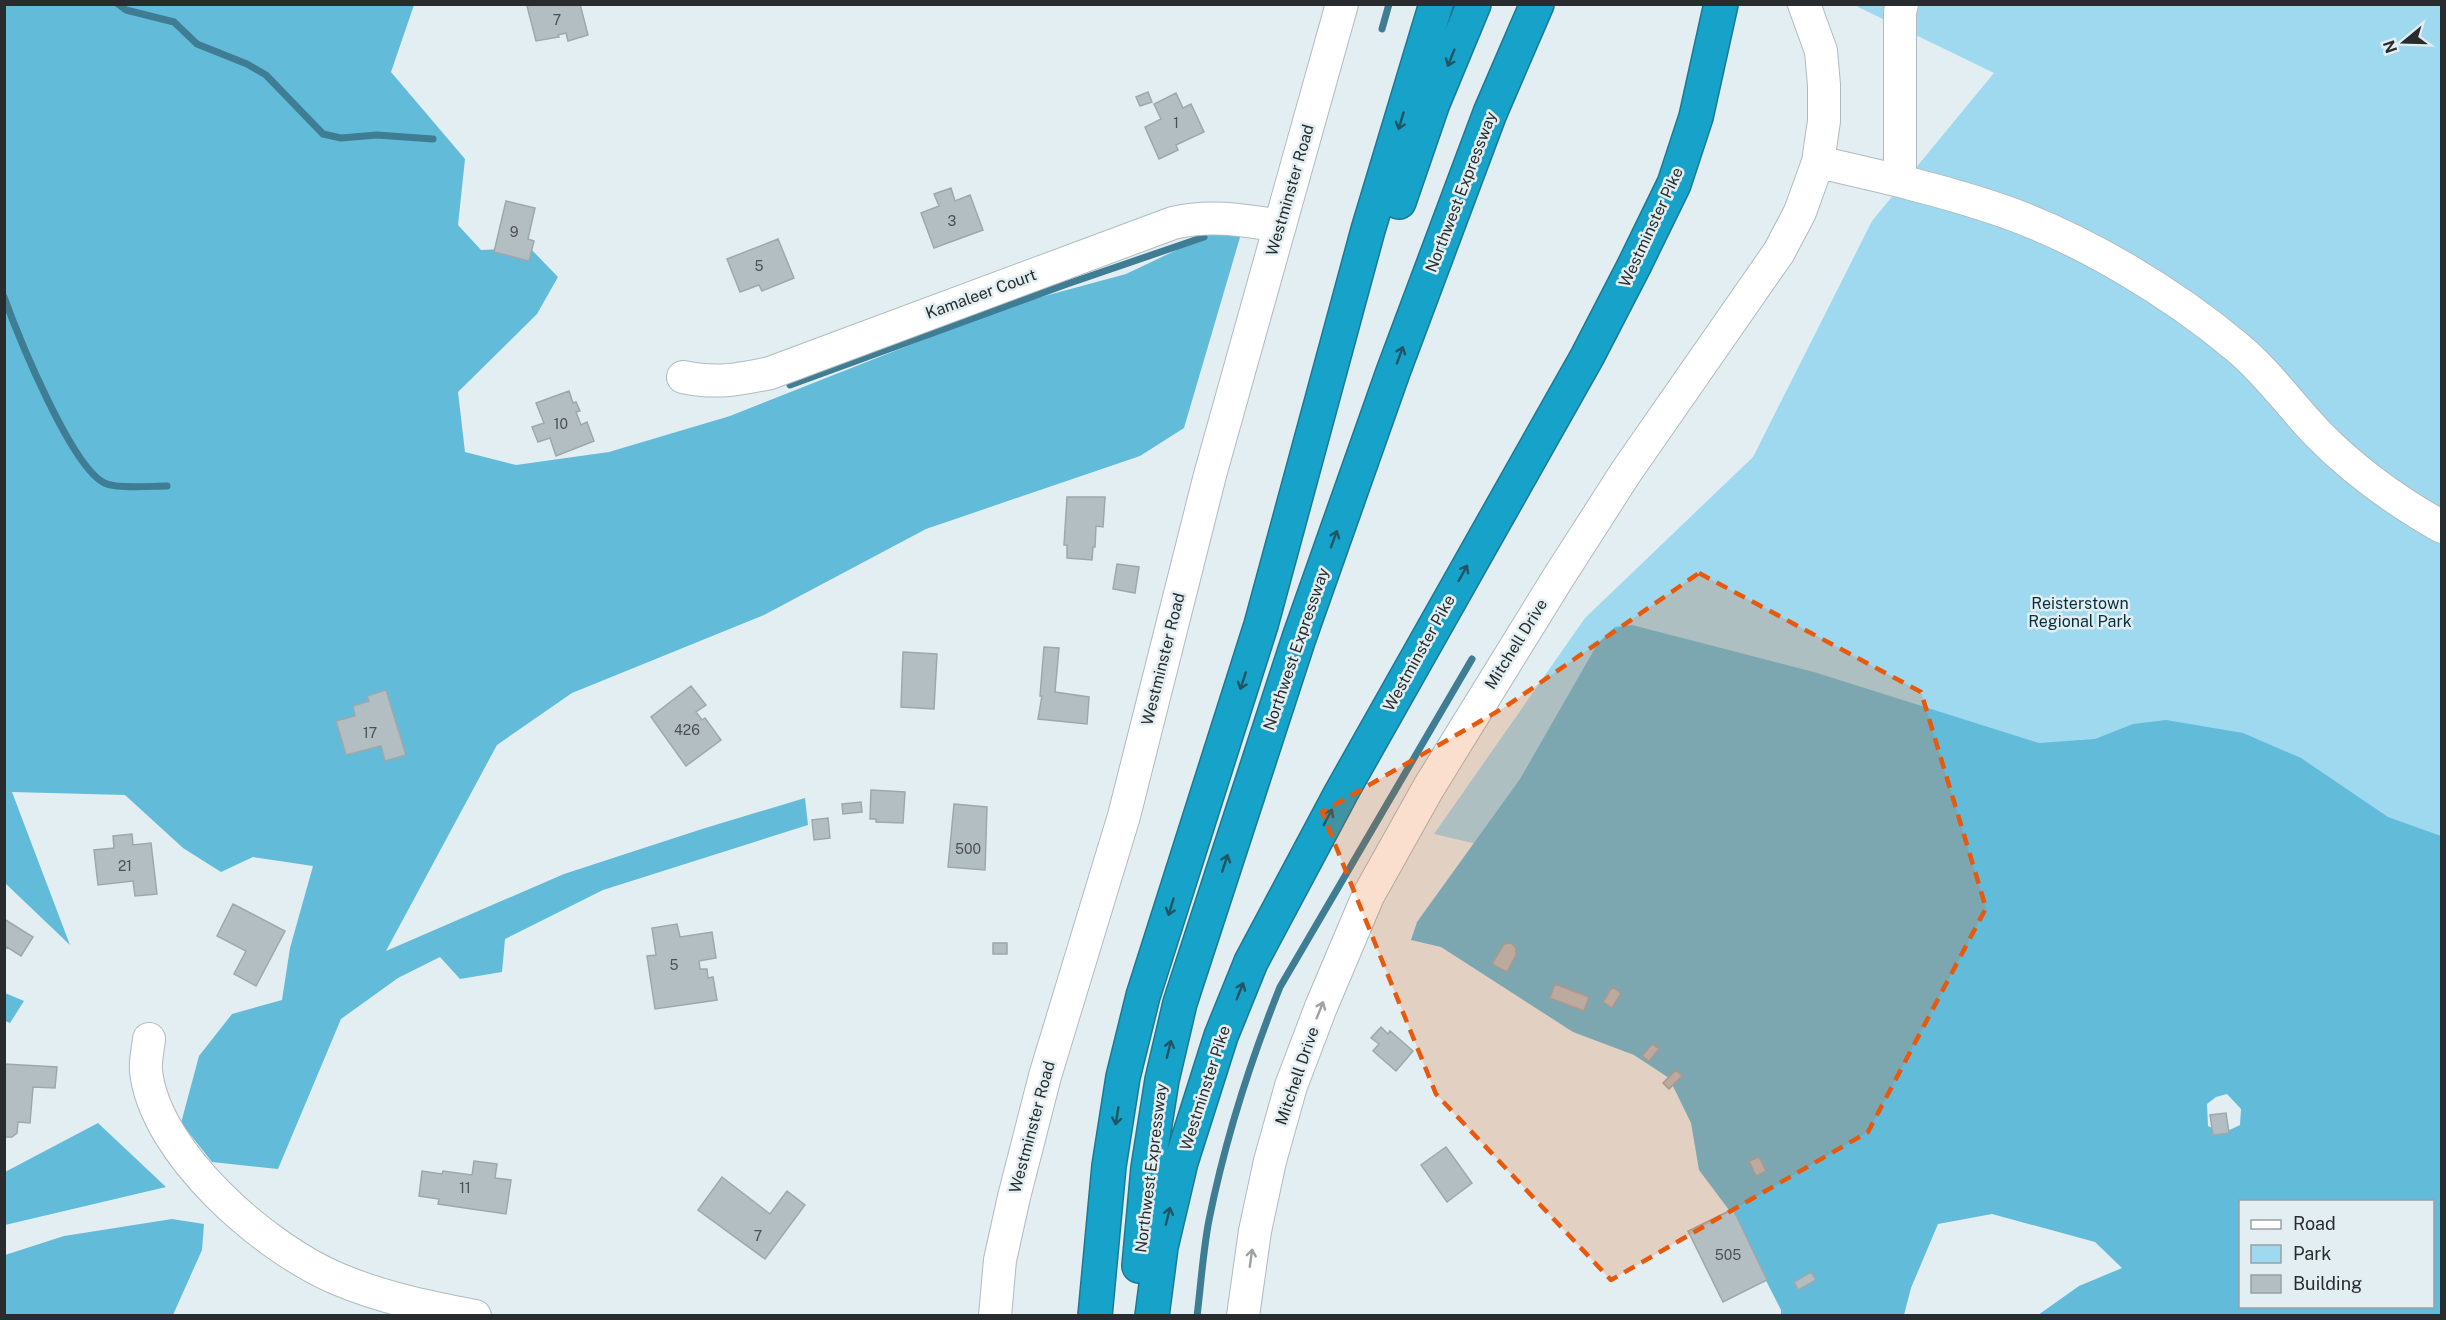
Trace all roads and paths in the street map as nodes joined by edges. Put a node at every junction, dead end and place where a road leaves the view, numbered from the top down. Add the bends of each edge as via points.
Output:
1 (1342, 4) edge
2 (1437, 4) edge
3 (1474, 4) edge
4 (1537, 4) edge
5 (1721, 4) edge
6 (1804, 4) edge
7 (1902, 4) edge
8 (1818, 162) junction
9 (1900, 181) junction
10 (1280, 226) junction
11 (682, 377) dead end
12 (2442, 527) edge
13 (1261, 625) junction
14 (149, 1039) dead end
15 (430, 1312) edge
16 (475, 1316) edge
17 (995, 1316) edge
18 (1095, 1316) edge
19 (1135, 1316) edge
20 (1152, 1316) edge
21 (1243, 1316) edge

1 - 10 street, Westminster Road
2 -> 13 highway via 1368,230
3 -> 13 highway via 1433,103
19 -> 4 highway, Northwest Expressway via 1148,1168 1162,1080 1180,1003 1299,638 1393,372 1490,113
20 -> 5 highway, Westminster Pike via 1161,1247 1181,1162 1221,1036 1251,962 1634,266 1674,184 1696,117
6 - 8 street, Mitchell Drive via 1821,51 1824,121
7 - 9 street
8 - 9 street
21 -> 8 street, Mitchell Drive via 1255,1231 1291,1086 1368,896 1487,691 1626,472 1779,252 1800,212
9 - 12 street via 1993,208 2049,230 2112,262 2204,320 2241,350 2350,464 2385,494
10 - 11 street, Kamaleer Court via 1217,217 1173,223 770,373 708,382
10 - 17 street, Westminster Road via 1210,475 1124,816 1045,1076 1000,1260
13 -> 18 highway via 1143,996 1123,1077 1109,1166
14 - 15 street via 146,1071 164,1123 191,1164 221,1198 260,1233 299,1259 336,1278
15 - 16 street

